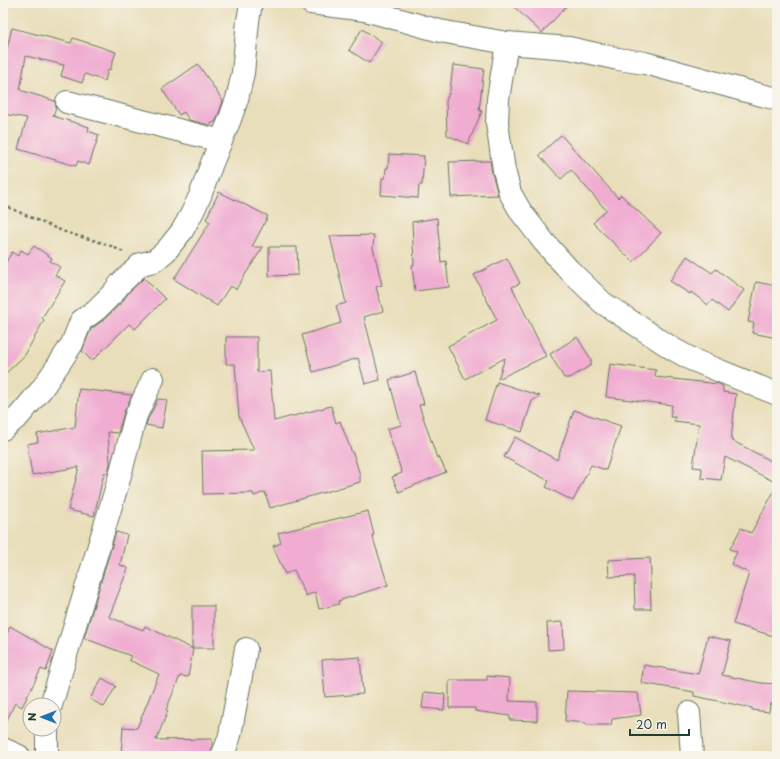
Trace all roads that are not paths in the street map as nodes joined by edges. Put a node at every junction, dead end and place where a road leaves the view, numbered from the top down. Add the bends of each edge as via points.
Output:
1 (251, 3) edge
2 (311, 3) edge
3 (366, 7) edge
4 (507, 43) junction
5 (777, 99) edge
6 (67, 102) dead end
7 (221, 141) junction
8 (153, 379) dead end
9 (777, 394) edge
10 (3, 429) edge
11 (246, 649) dead end
12 (53, 697) edge
13 (689, 713) dead end
14 (47, 737) edge
15 (3, 749) edge
16 (19, 756) edge
17 (47, 756) edge
18 (222, 756) edge
19 (692, 756) edge

1 - 7 street via 243,73 237,99
2 - 3 street
3 - 4 street via 440,31
4 - 5 street via 569,48 645,62
4 - 9 street via 497,123 504,170 510,192 521,212 544,242 603,303 673,349 693,360
6 - 7 street
7 - 10 street via 192,213 182,230 166,251 154,261 141,264 96,310 81,321 72,344 42,390 19,416
8 - 12 street via 136,415 121,474
11 - 18 street via 231,729
13 - 19 street
14 - 17 street
15 - 16 street

